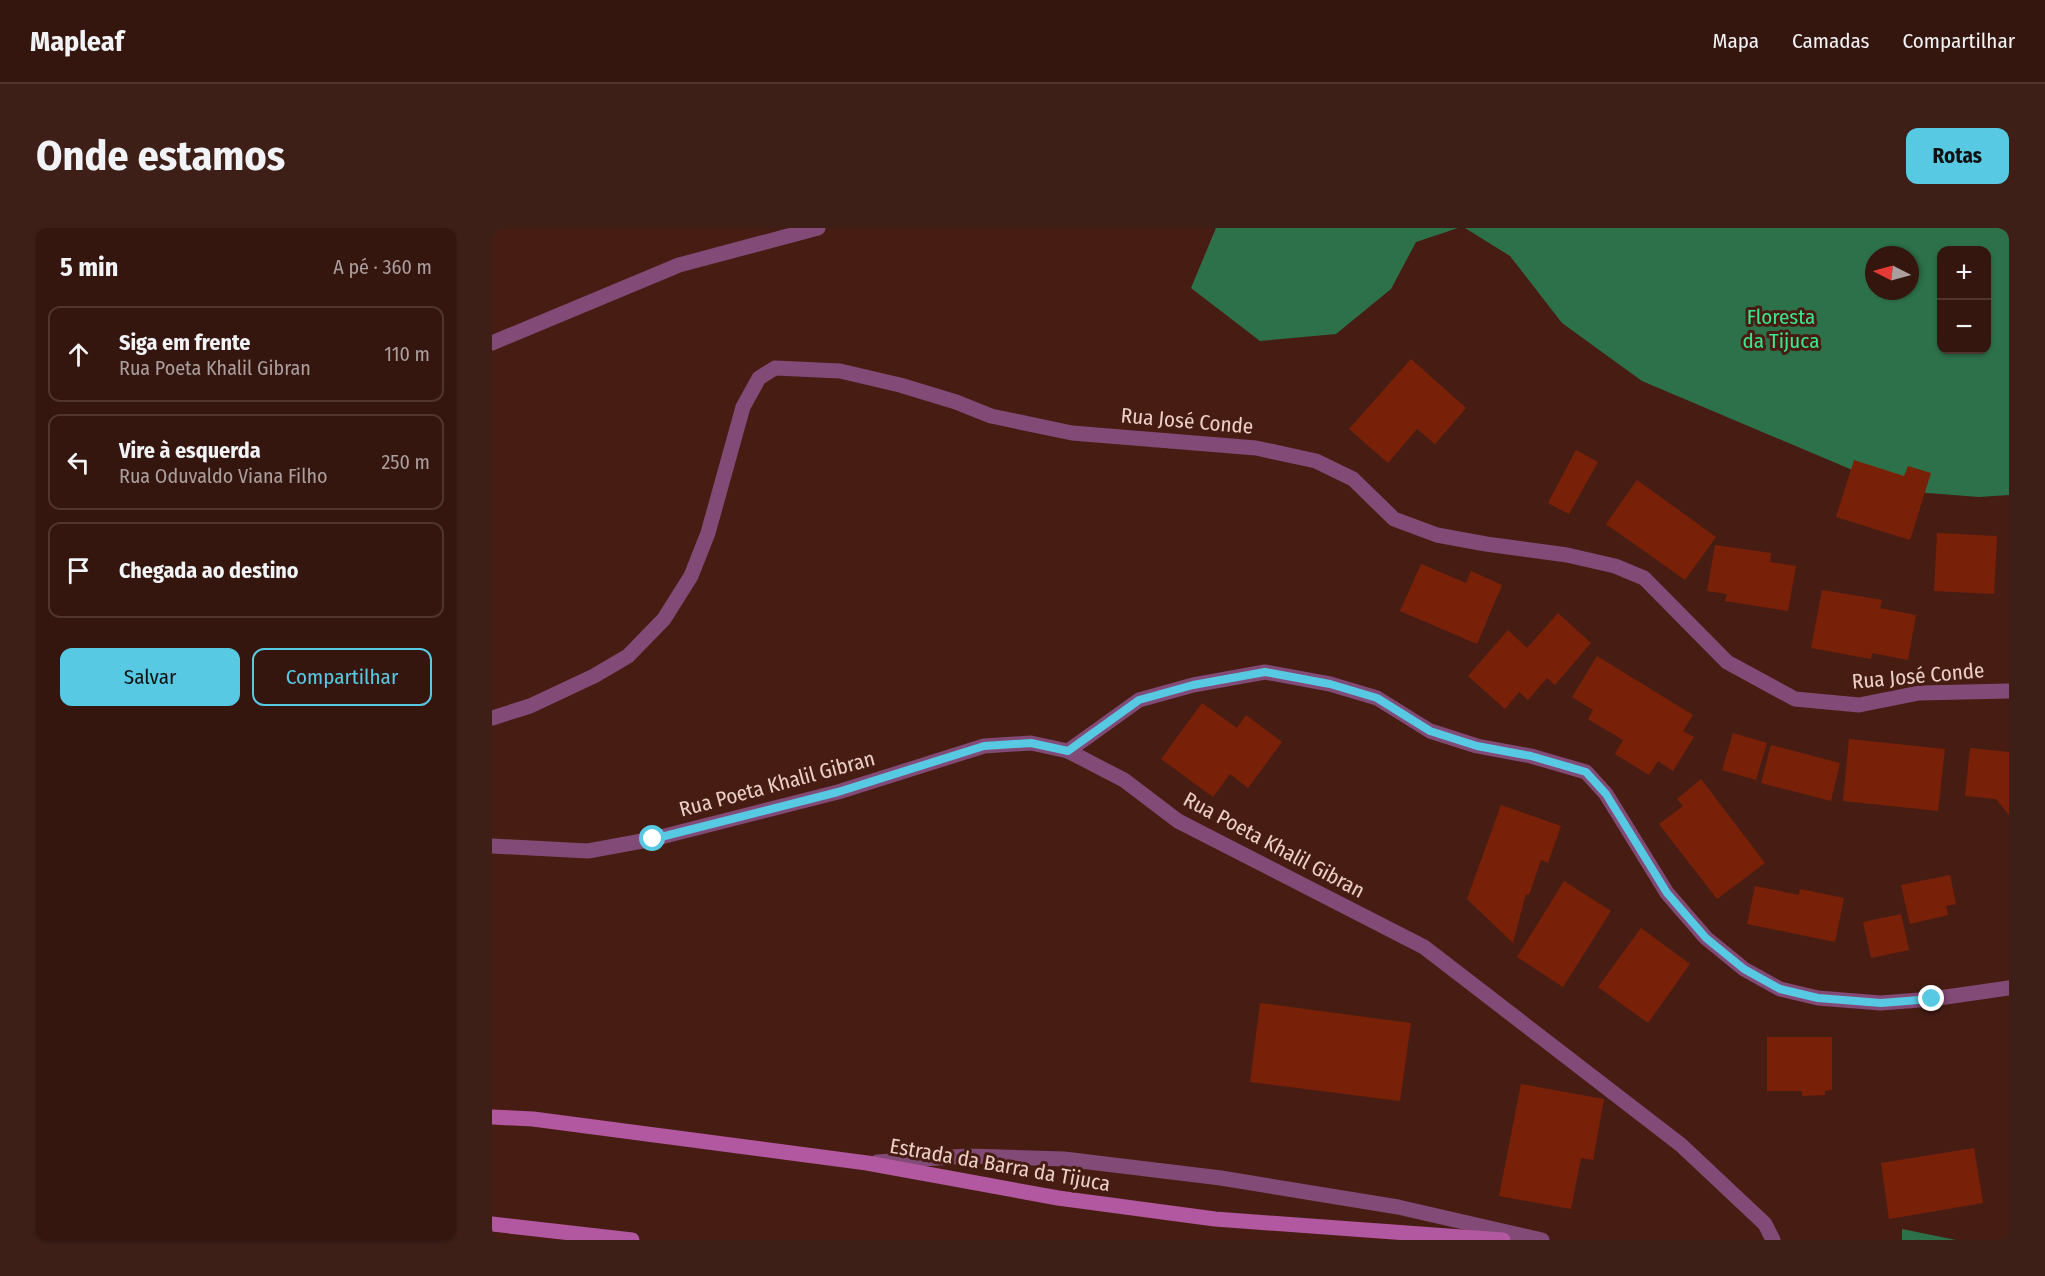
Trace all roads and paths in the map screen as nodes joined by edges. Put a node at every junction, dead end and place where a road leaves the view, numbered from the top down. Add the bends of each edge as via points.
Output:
1 (818, 228) edge
2 (492, 343) edge
3 (2009, 691) edge
4 (492, 718) edge
5 (1068, 751) junction
6 (492, 846) edge
7 (2009, 988) edge
8 (492, 1116) edge
9 (867, 1163) junction
10 (492, 1224) edge
11 (632, 1240) edge
12 (1503, 1240) edge
13 (1542, 1240) edge
14 (1773, 1240) edge

1 - 2 street via 679,265
3 - 4 street, Rua José Conde via 1919,693 1859,705 1795,699 1727,662 1644,578 1615,566 1567,555 1437,535 1394,519 1353,479 1316,461 1256,448 1072,433 991,416 900,384 850,373 775,368 759,378 743,407 708,533 691,576 664,619 628,656 594,676 530,706
5 - 6 street, Rua Poeta Khalil Gibran via 1031,743 984,746 838,792 653,839 588,851
5 - 7 street via 1139,700 1193,685 1265,672 1330,684 1377,698 1430,731 1586,772 1606,794 1667,893 1706,938 1744,969 1780,989 1818,998 1881,1003
5 - 14 street, Rua Poeta Khalil Gibran via 1124,780 1178,820 1424,947 1681,1145 1765,1224
8 - 9 main road, Estrada da Barra da Tijuca
9 - 12 main road, Estrada da Barra da Tijuca via 1058,1198 1215,1219
9 - 13 street via 968,1156 1064,1159 1221,1178 1398,1207
10 - 11 main road

